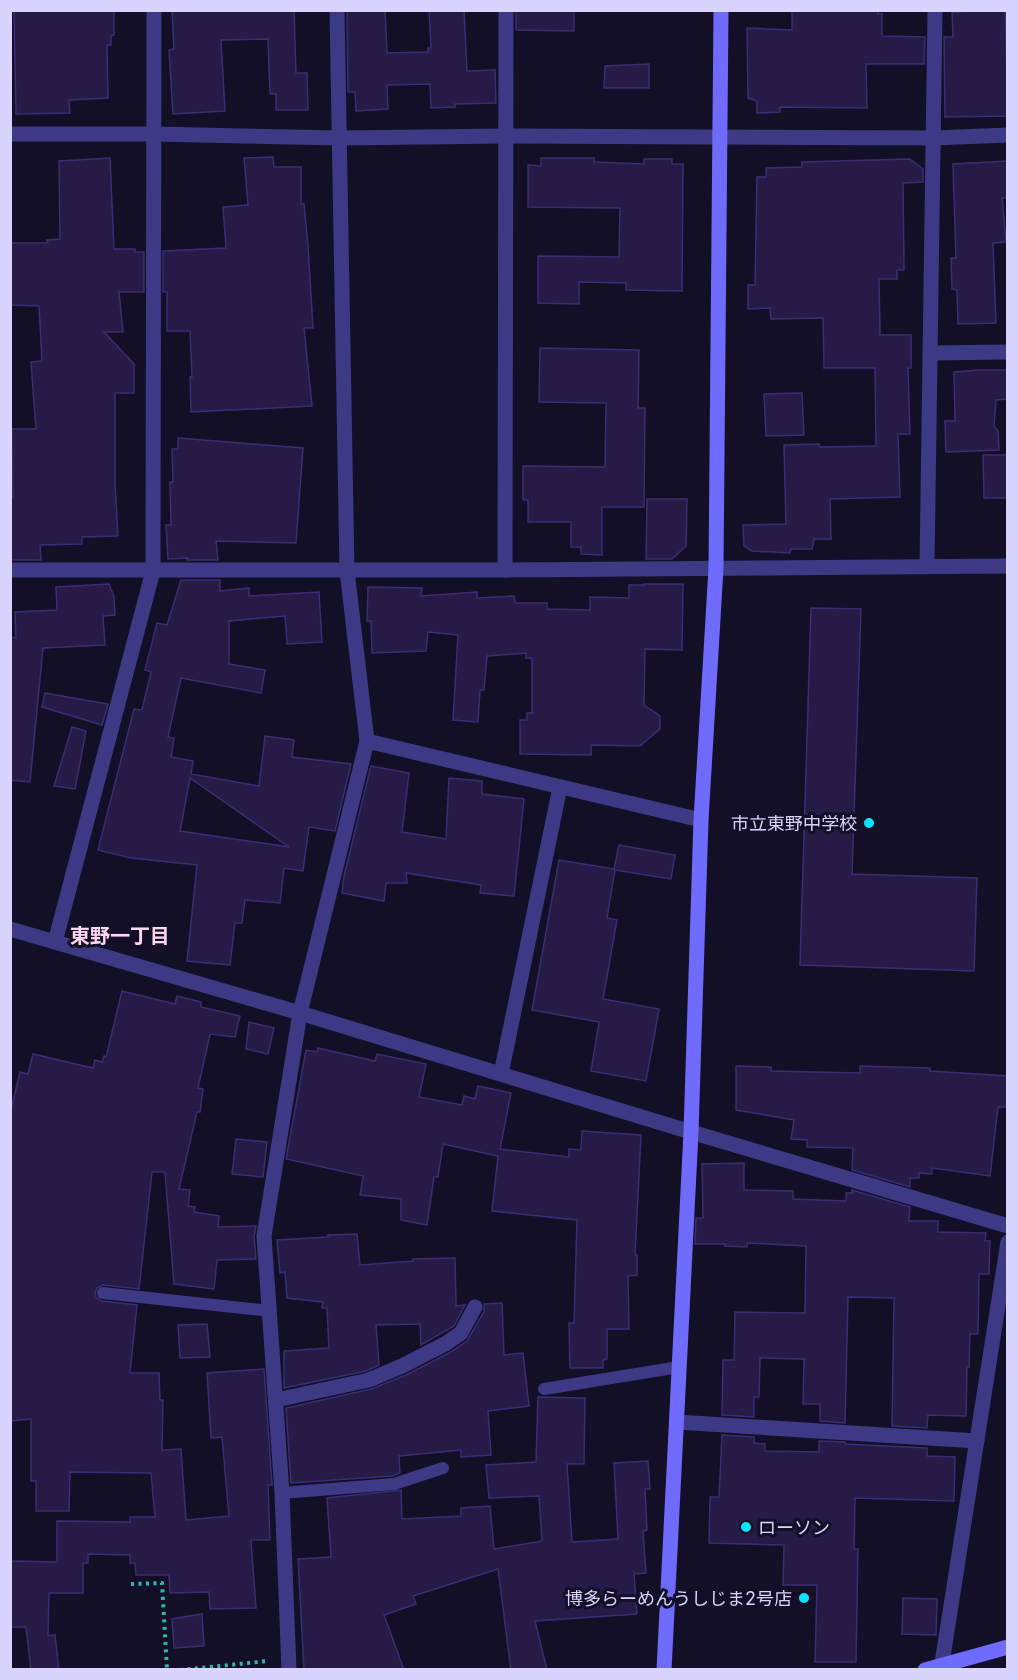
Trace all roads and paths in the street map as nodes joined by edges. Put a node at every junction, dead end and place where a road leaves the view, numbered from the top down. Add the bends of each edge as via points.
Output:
1 (154, 10) edge
2 (337, 10) edge
3 (506, 10) edge
4 (721, 10) edge
5 (935, 10) edge
6 (10, 134) edge
7 (154, 134) junction
8 (1008, 135) edge
9 (505, 136) junction
10 (718, 137) junction
11 (340, 138) junction
12 (933, 138) junction
13 (1008, 352) edge
14 (930, 353) junction
15 (927, 566) junction
16 (1008, 566) edge
17 (716, 568) junction
18 (10, 570) edge
19 (505, 570) junction
20 (153, 571) junction
21 (347, 571) junction
22 (367, 741) junction
23 (560, 787) junction
24 (701, 820) junction
25 (10, 929) edge
26 (55, 942) junction
27 (300, 1013) junction
28 (501, 1074) junction
29 (691, 1132) junction
30 (1008, 1226) edge
31 (1008, 1242) edge
32 (103, 1293) dead end
33 (475, 1306) dead end
34 (270, 1311) junction
35 (680, 1367) junction
36 (544, 1389) dead end
37 (276, 1400) junction
38 (677, 1422) junction
39 (977, 1441) junction
40 (443, 1468) dead end
41 (282, 1493) junction
42 (131, 1584) dead end
43 (1008, 1647) edge
44 (942, 1663) junction
45 (288, 1664) edge
46 (167, 1670) edge
47 (180, 1670) edge
48 (664, 1670) edge
49 (925, 1670) edge

1 - 7 street
2 - 11 street
3 - 9 street
4 - 10 street
5 - 12 street
6 - 7 street
7 - 11 street
7 - 20 street
8 - 12 street
9 - 10 street
9 - 11 street
9 - 19 street
10 - 12 street
10 - 17 street
11 - 21 street
12 - 14 street
13 - 14 street
14 - 15 street
15 - 16 street
15 - 17 street
17 - 19 street
17 - 24 street
18 - 20 street
19 - 21 street
20 - 21 street
20 - 26 street
21 - 22 street
22 - 23 street
22 - 27 street
23 - 24 street
23 - 28 street
24 - 29 street
25 - 26 street
26 - 27 street
27 - 28 street
27 - 34 street via 264,1236
28 - 29 street
29 - 30 street
29 - 35 street
31 - 39 street
32 - 34 lane
33 - 37 street via 461,1333 402,1366 369,1380
34 - 37 street
35 - 36 lane
35 - 38 street
37 - 41 street
38 - 39 street
38 - 48 street
39 - 44 street
40 - 41 lane via 394,1484
41 - 45 street
42 - 46 path via 162,1583
43 - 44 street
44 - 49 street
45 - 47 path

